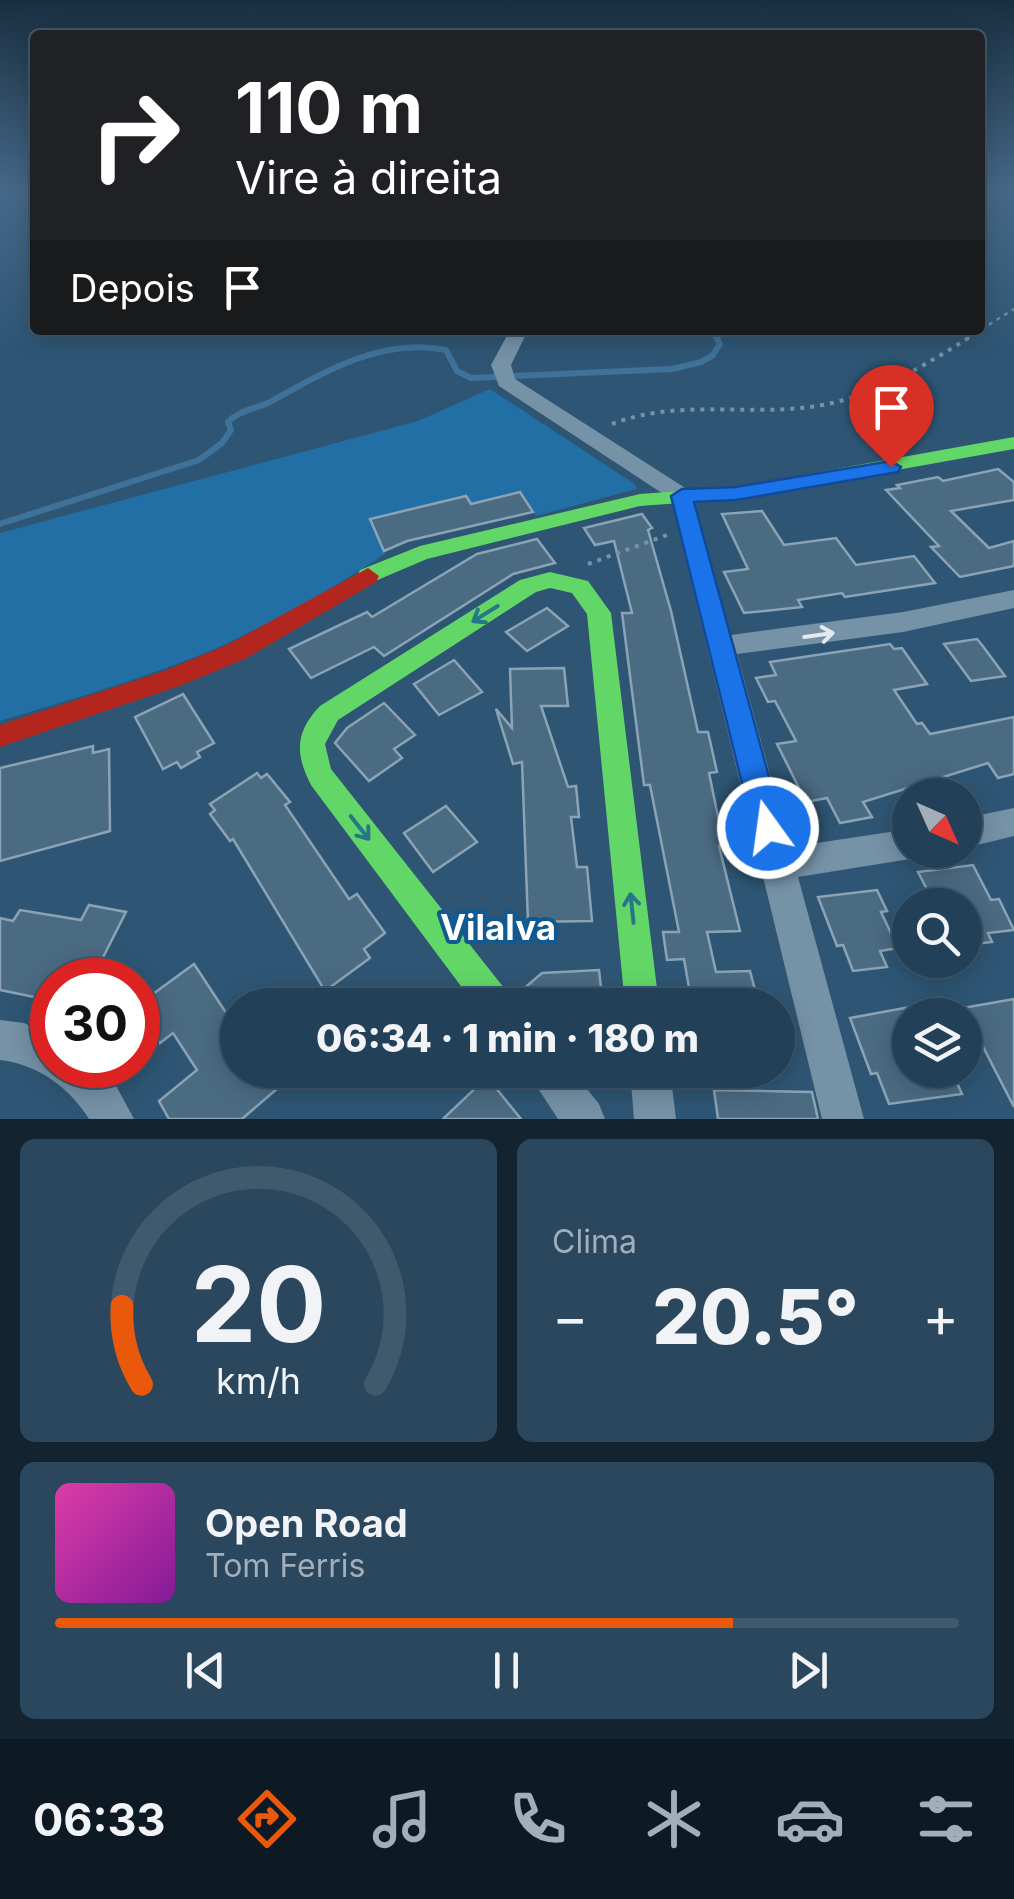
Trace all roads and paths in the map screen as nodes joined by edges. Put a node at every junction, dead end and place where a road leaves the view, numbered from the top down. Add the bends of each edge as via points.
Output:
1 (1014, 310) edge
2 (985, 328) edge
3 (516, 335) edge
4 (974, 335) edge
5 (598, 442) junction
6 (1010, 448) edge
7 (682, 496) junction
8 (679, 532) dead end
9 (591, 560) dead end
10 (1014, 600) edge
11 (722, 646) junction
12 (0, 736) edge
13 (1014, 822) edge
14 (982, 829) edge
15 (892, 847) edge
16 (777, 865) junction
17 (483, 988) edge
18 (640, 988) edge
19 (0, 1040) edge
20 (30, 1046) edge
21 (89, 1088) edge
22 (560, 1088) edge
23 (652, 1088) edge
24 (113, 1119) edge
25 (584, 1119) edge
26 (655, 1119) edge
27 (842, 1119) edge

1 - 2 path
3 - 5 street via 502,374 515,390
4 - 5 path via 852,400 796,409 648,414 608,426
5 - 7 street
6 - 7 street
7 - 11 street
7 - 12 street via 617,504 401,558 236,652
8 - 9 path
11 -> 10 street
11 - 16 street
13 - 14 street
15 - 16 street
16 - 27 street
18 -> 17 street via 600,613 590,593 550,579 528,586 329,713 308,737 321,778
19 - 20 street
21 - 24 street
22 - 25 street
23 - 26 street

